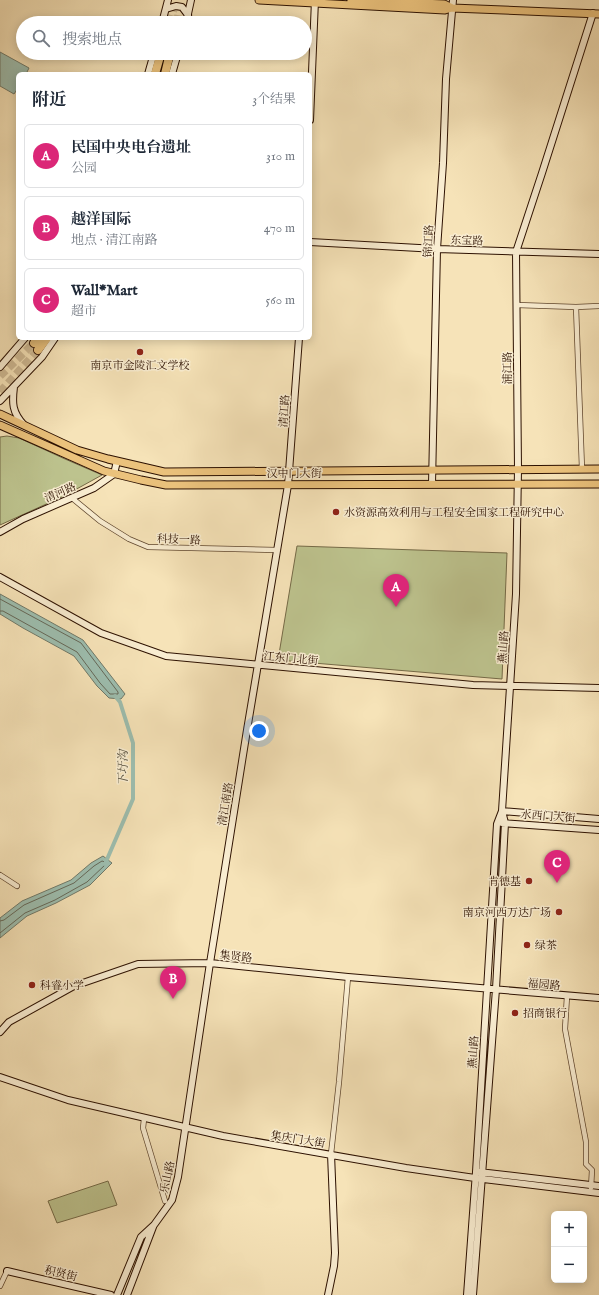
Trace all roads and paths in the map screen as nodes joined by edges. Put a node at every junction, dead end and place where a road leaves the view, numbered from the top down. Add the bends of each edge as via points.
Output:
1 (168, 0) edge
2 (191, 0) edge
3 (198, 0) edge
4 (259, 0) edge
5 (351, 0) edge
6 (453, 0) edge
7 (315, 2) edge
8 (452, 8) junction
9 (166, 9) junction
10 (188, 12) junction
11 (596, 13) edge
12 (164, 16) edge
13 (187, 16) edge
14 (152, 60) edge
15 (159, 60) edge
16 (168, 60) edge
17 (176, 60) edge
18 (149, 72) edge
19 (156, 72) edge
20 (165, 72) edge
21 (173, 72) edge
22 (312, 73) edge
23 (312, 242) edge
24 (437, 249) junction
25 (516, 252) junction
26 (599, 254) edge
27 (517, 305) junction
28 (576, 306) junction
29 (599, 306) edge
30 (23, 340) edge
31 (54, 340) edge
32 (299, 340) edge
33 (0, 366) edge
34 (14, 387) junction
35 (1, 400) edge
36 (0, 414) edge
37 (0, 425) edge
38 (26, 427) junction
39 (0, 430) edge
40 (14, 431) junction
41 (117, 461) junction
42 (518, 469) junction
43 (582, 469) junction
44 (599, 469) edge
45 (432, 470) junction
46 (290, 471) junction
47 (114, 474) junction
48 (432, 484) junction
49 (518, 484) junction
50 (599, 484) edge
51 (288, 485) junction
52 (72, 498) junction
53 (0, 532) edge
54 (277, 550) junction
55 (0, 577) edge
56 (258, 666) junction
57 (510, 686) junction
58 (599, 688) edge
59 (502, 812) junction
60 (599, 819) edge
61 (505, 823) junction
62 (496, 824) junction
63 (599, 830) edge
64 (0, 876) edge
65 (17, 886) dead end
66 (489, 951) junction
67 (498, 951) junction
68 (210, 963) junction
69 (348, 977) junction
70 (487, 989) junction
71 (496, 989) junction
72 (567, 996) junction
73 (599, 998) edge
74 (0, 1032) edge
75 (0, 1077) edge
76 (144, 1119) junction
77 (186, 1128) junction
78 (331, 1154) junction
79 (478, 1175) junction
80 (591, 1184) junction
81 (599, 1186) edge
82 (591, 1192) junction
83 (599, 1193) edge
84 (165, 1201) dead end
85 (154, 1225) junction
86 (7, 1271) joint
87 (0, 1286) edge
88 (110, 1295) edge
89 (117, 1295) edge
90 (127, 1295) edge
91 (328, 1295) edge
92 (467, 1295) edge
93 (473, 1295) edge

1 - 9 street
2 - 10 street
3 - 10 street
4 - 7 main road
5 - 8 main road via 444,4
6 - 8 street, 锦江路
7 - 8 main road via 445,10
7 - 22 street
8 - 11 main road
8 - 24 street, 锦江路
9 - 10 street via 176,6
9 - 12 street
10 - 13 street
11 - 25 street, 浦江路
14 - 18 street
15 - 19 highway
16 - 20 highway
17 - 21 street
23 - 24 street, 东宝路
24 - 25 street, 东宝路
24 - 45 street, 锦江路
25 - 26 street, 东宝路
25 - 27 street, 浦江路
27 - 28 street
27 - 42 street, 浦江路
28 - 29 street
28 - 43 street
30 - 33 street
31 - 34 street via 42,357
32 - 46 street, 清江路
34 - 35 street
34 - 38 street via 12,403 17,417
36 - 38 main road, 汉中门大街
37 - 40 main road, 汉中门大街
38 - 41 main road, 汉中门大街 via 77,450
39 - 40 street
40 - 47 main road, 汉中门大街 via 82,463
41 - 46 main road, 汉中门大街 via 164,472
41 - 47 street
42 - 43 main road, 汉中门大街
42 - 45 main road, 汉中门大街
42 - 49 street, 浦江路
43 - 44 main road, 汉中门大街
45 - 46 main road, 汉中门大街
45 - 48 street, 锦江路
46 - 51 street, 清江路
47 - 51 main road, 汉中门大街 via 166,485
47 - 52 street, 清河路 via 94,488
48 - 49 main road, 汉中门大街
48 - 51 main road, 汉中门大街
49 - 50 main road, 汉中门大街
49 - 57 street, 燕山路 via 516,594
51 - 54 street, 清江南路
52 - 53 street, 清河路
52 - 54 street, 科技一路 via 100,521 148,547
54 - 56 street, 清江南路
55 - 56 street, 江东门北街 via 101,633 166,656
56 - 57 street, 江东门北街
56 - 68 street, 清江南路
57 - 58 street, 江东门北街
57 - 59 street, 燕山路
59 - 60 street, 水西门大街
59 - 61 street, 燕山路
59 - 62 street, 燕山路
61 - 62 street, 水西门大街
61 - 63 street, 水西门大街
61 - 67 street, 燕山路
62 - 66 street, 燕山路
64 - 65 street
66 - 67 street via 491,954
66 - 70 street, 燕山路
67 - 71 street, 燕山路
68 - 69 street, 集贤路
68 - 74 street, 集贤路 via 138,964 74,986 9,1022
68 - 77 street, 清江南路
69 - 70 street, 集贤路
69 - 78 street
70 - 71 street, 福园路
70 - 79 street, 燕山路
71 - 72 street, 福园路
71 - 79 street, 燕山路
72 - 73 street, 福园路
72 - 80 street via 565,1029 586,1142 586,1164 592,1170
75 - 76 street, 集庆门大街 via 68,1100
76 - 77 street, 集庆门大街
76 - 84 street via 143,1128
77 - 78 street, 集庆门大街
77 - 85 street, 乐山路 via 172,1200
78 - 79 street, 集庆门大街 via 406,1168
78 - 91 street via 335,1253
79 - 80 street, 集庆门大街
79 - 82 street, 集庆门大街
79 - 92 street, 燕山路
79 - 93 street, 燕山路
80 - 81 street, 集庆门大街
80 - 82 street
82 - 83 street, 集庆门大街
85 - 89 street, 乐山路 via 141,1237
85 - 90 street, 乐山路
86 - 87 street
86 - 88 street, 积贤街

